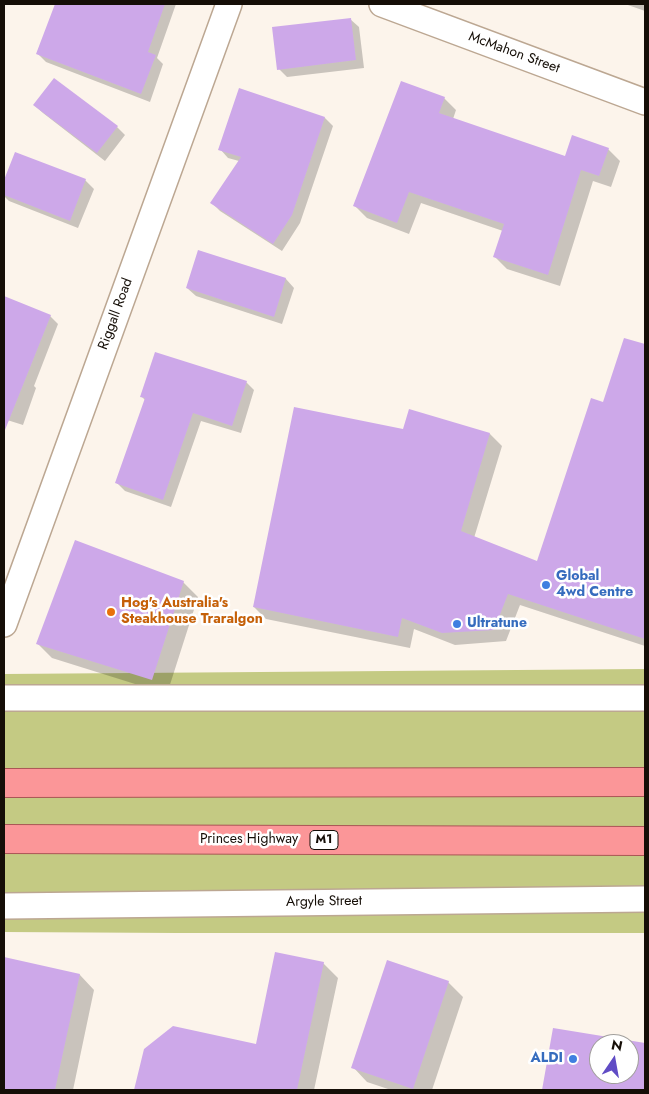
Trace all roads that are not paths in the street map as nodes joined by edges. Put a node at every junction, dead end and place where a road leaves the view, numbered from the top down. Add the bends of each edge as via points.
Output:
1 (229, 4) edge
2 (382, 4) edge
3 (645, 102) edge
4 (4, 624) edge
5 (4, 698) edge
6 (645, 698) edge
7 (645, 782) edge
8 (4, 783) edge
9 (4, 839) edge
10 (645, 841) edge
11 (645, 899) edge
12 (4, 906) edge

1 - 4 street, Riggall Road
2 - 3 street, McMahon Street
5 - 6 street
7 - 8 highway
9 - 10 highway, Princes Highway / M1
11 - 12 street, Argyle Street

